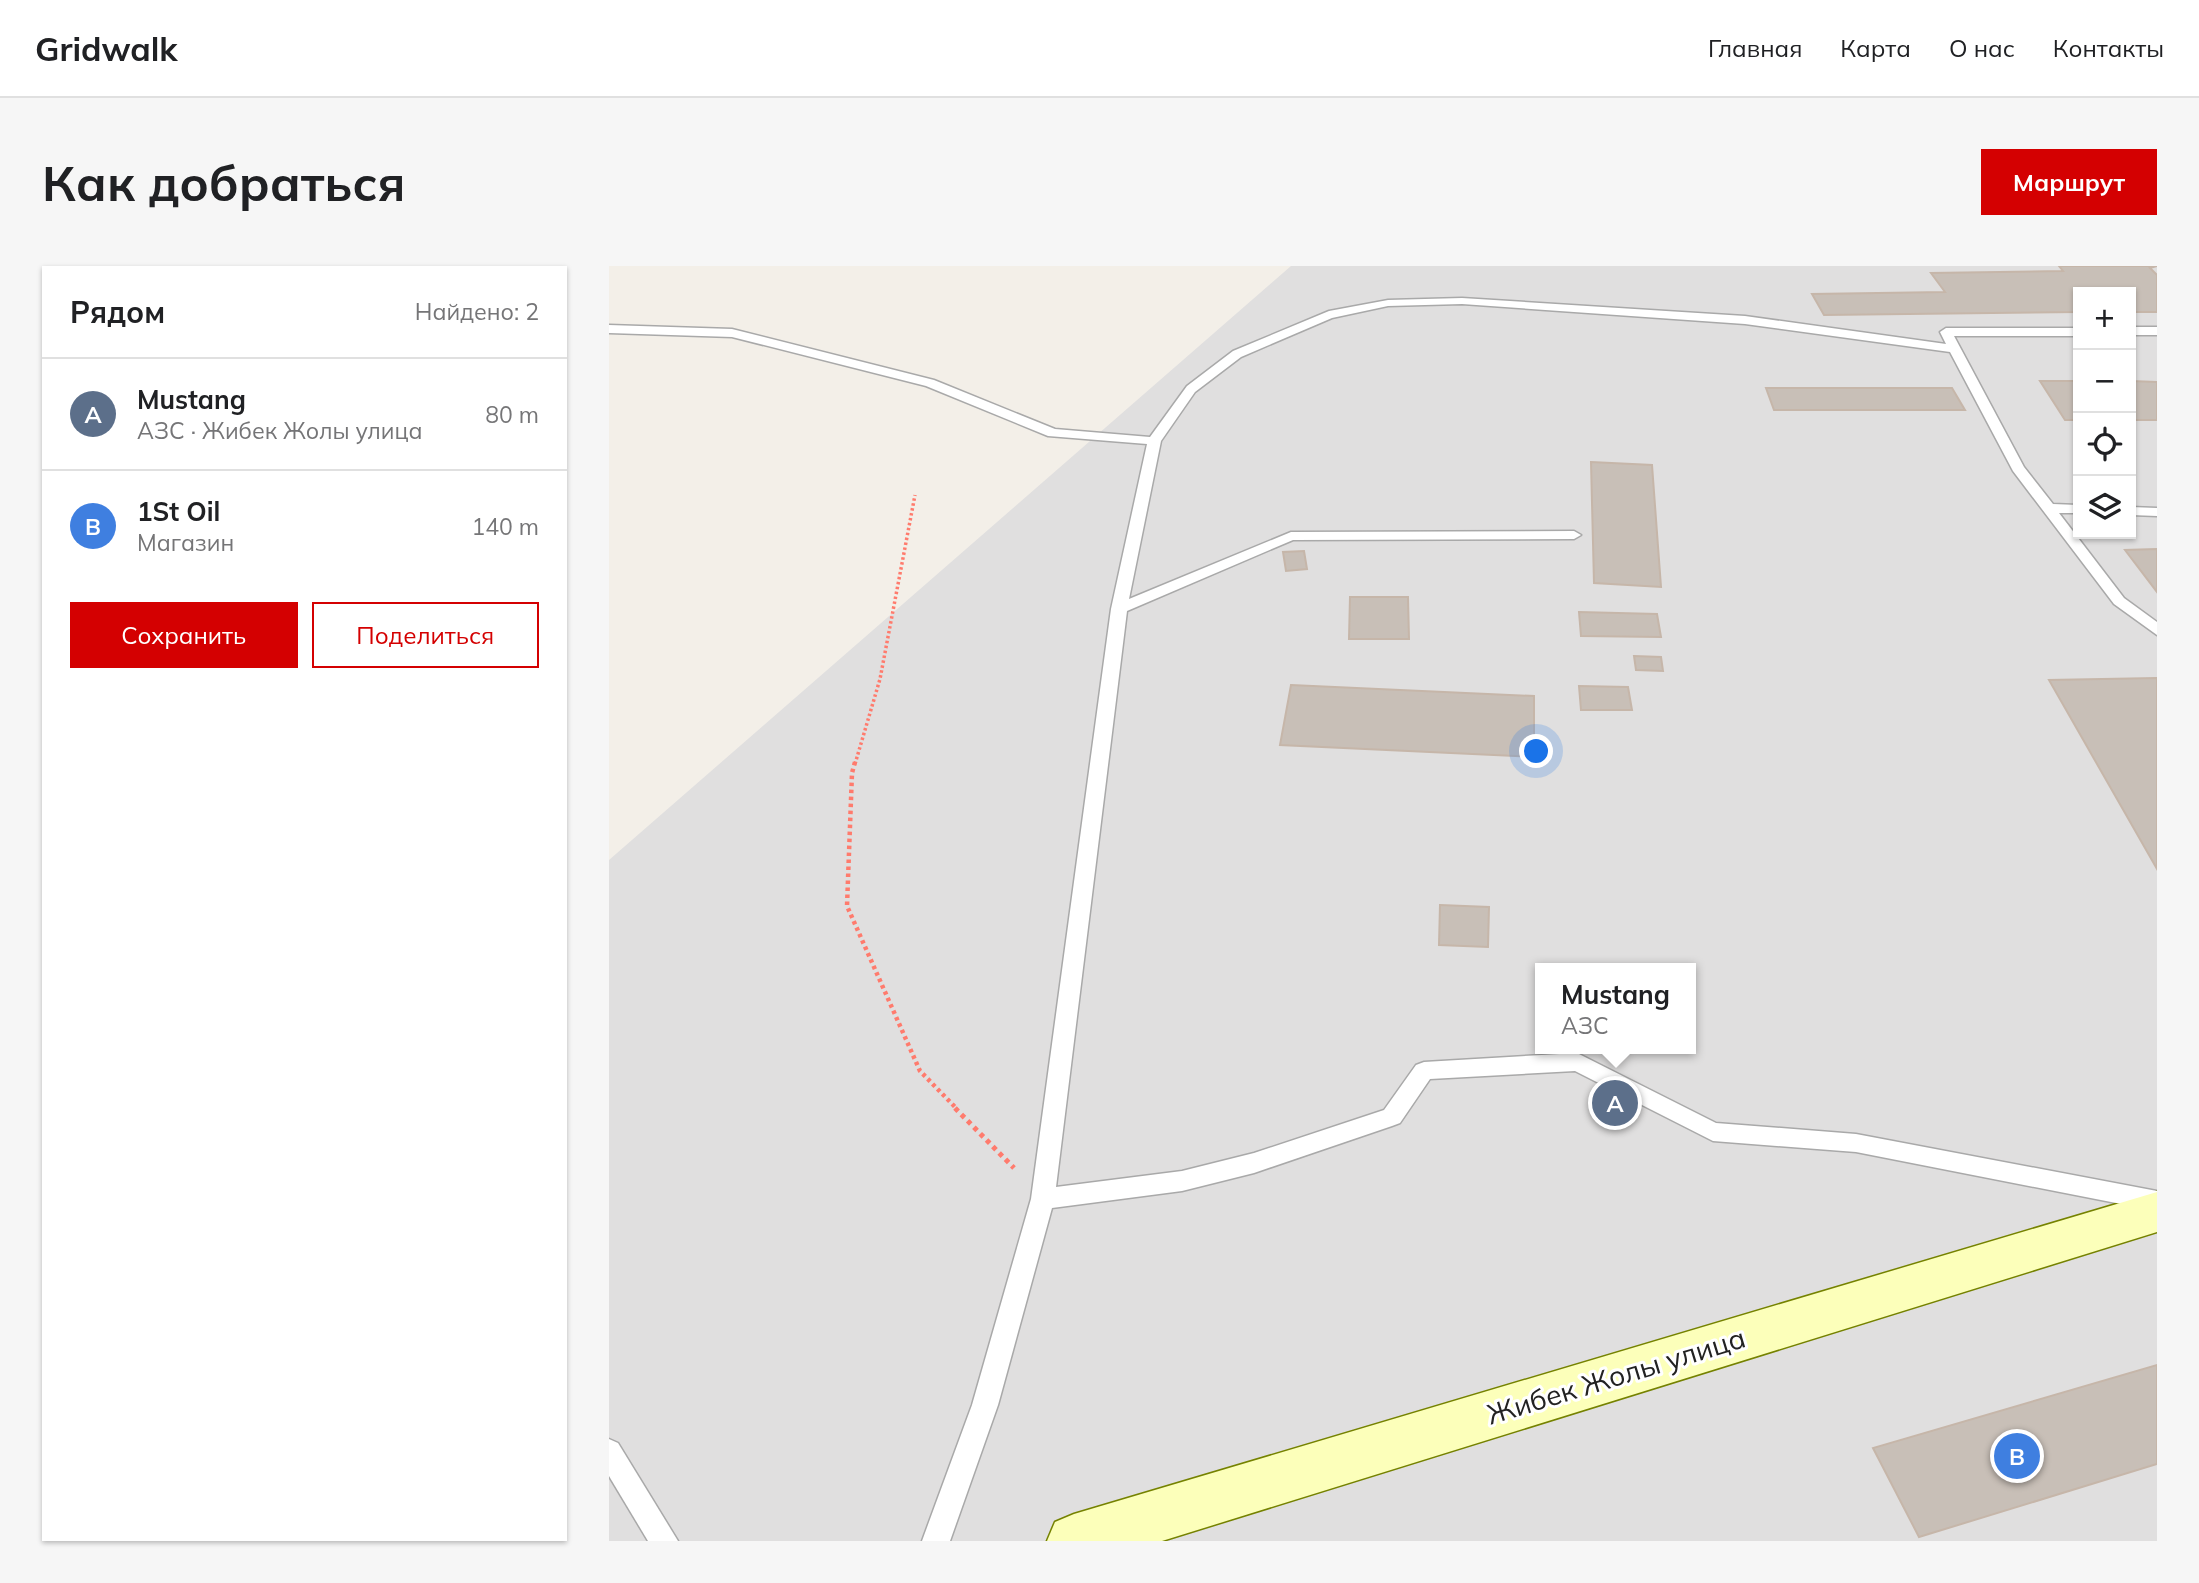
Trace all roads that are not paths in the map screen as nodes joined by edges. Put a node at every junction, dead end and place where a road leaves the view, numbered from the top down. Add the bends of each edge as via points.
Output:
1 (609, 329) edge
2 (2136, 331) edge
3 (2157, 331) edge
4 (2073, 332) edge
5 (1955, 349) junction
6 (1154, 441) junction
7 (2049, 508) junction
8 (2073, 509) edge
9 (2136, 511) edge
10 (2157, 512) edge
11 (1574, 535) dead end
12 (1119, 609) junction
13 (2157, 630) edge
14 (1043, 1199) junction
15 (2157, 1201) edge
16 (2157, 1212) edge
17 (609, 1452) edge
18 (664, 1541) edge
19 (936, 1541) edge
20 (1075, 1541) edge

1 - 6 lane via 732,333 930,383 1053,433
2 - 3 lane
4 - 5 lane via 1947,332
5 - 6 lane via 1745,320 1516,303 1388,303 1329,315 1237,354 1191,389
5 - 7 lane via 2018,468
6 - 12 lane
7 - 8 lane
7 - 13 lane via 2119,601
9 - 10 lane
11 - 12 lane via 1291,536
12 - 14 lane
14 - 15 lane via 1182,1181 1254,1163 1392,1117 1424,1071 1577,1062 1713,1132 1856,1143
14 - 19 lane via 985,1405
16 - 20 main road, Жибек Жолы улица
17 - 18 lane

